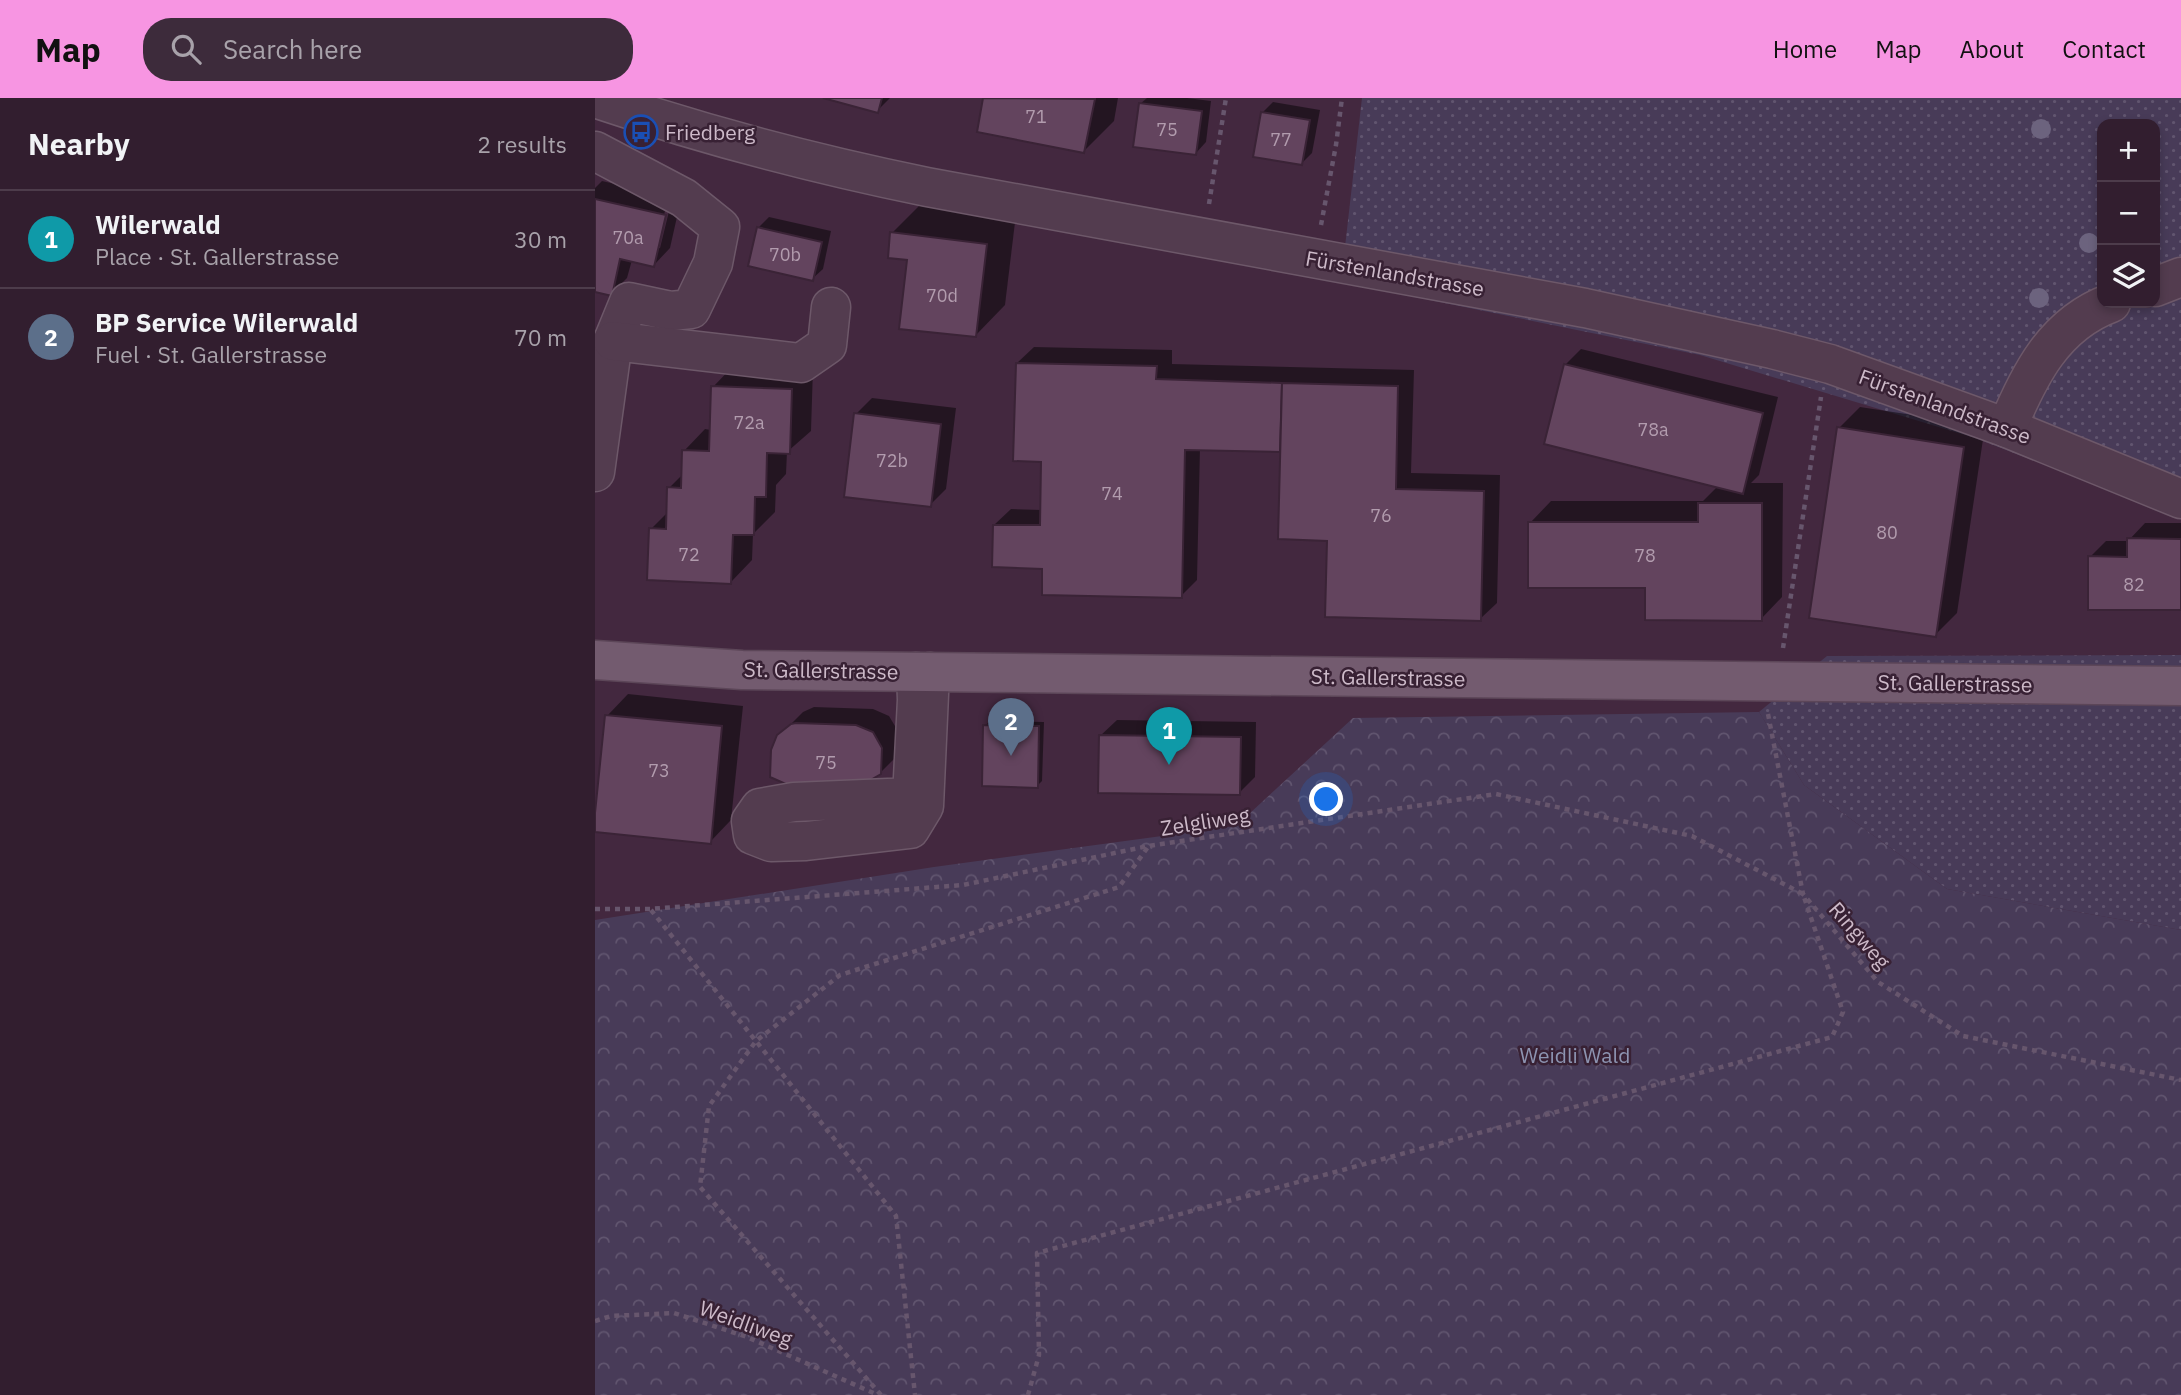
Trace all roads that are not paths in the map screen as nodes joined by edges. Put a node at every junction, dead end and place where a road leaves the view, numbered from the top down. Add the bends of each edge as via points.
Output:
1 (595, 98) edge
2 (595, 151) edge
3 (2181, 277) edge
4 (2160, 285) edge
5 (831, 307) dead end
6 (2100, 308) edge
7 (613, 341) junction
8 (2007, 428) junction
9 (595, 472) edge
10 (2181, 499) edge
11 (595, 660) edge
12 (923, 672) junction
13 (2181, 686) edge

1 - 8 street, Fürstenlandstrasse via 781,155 854,172 1585,308 1772,349 1830,364
2 - 7 street via 684,198 720,227 712,263 691,309 671,311 629,302
3 - 4 street
5 - 7 street via 827,345 801,363
6 - 8 street via 2074,323 2048,347
7 - 9 street
8 - 10 street, Fürstenlandstrasse
11 - 12 main road, St. Gallerstrasse via 743,670
12 - 12 street via 917,700 912,797 759,808 751,821 753,835 771,842 806,841 911,829 925,806
12 - 13 main road, St. Gallerstrasse

